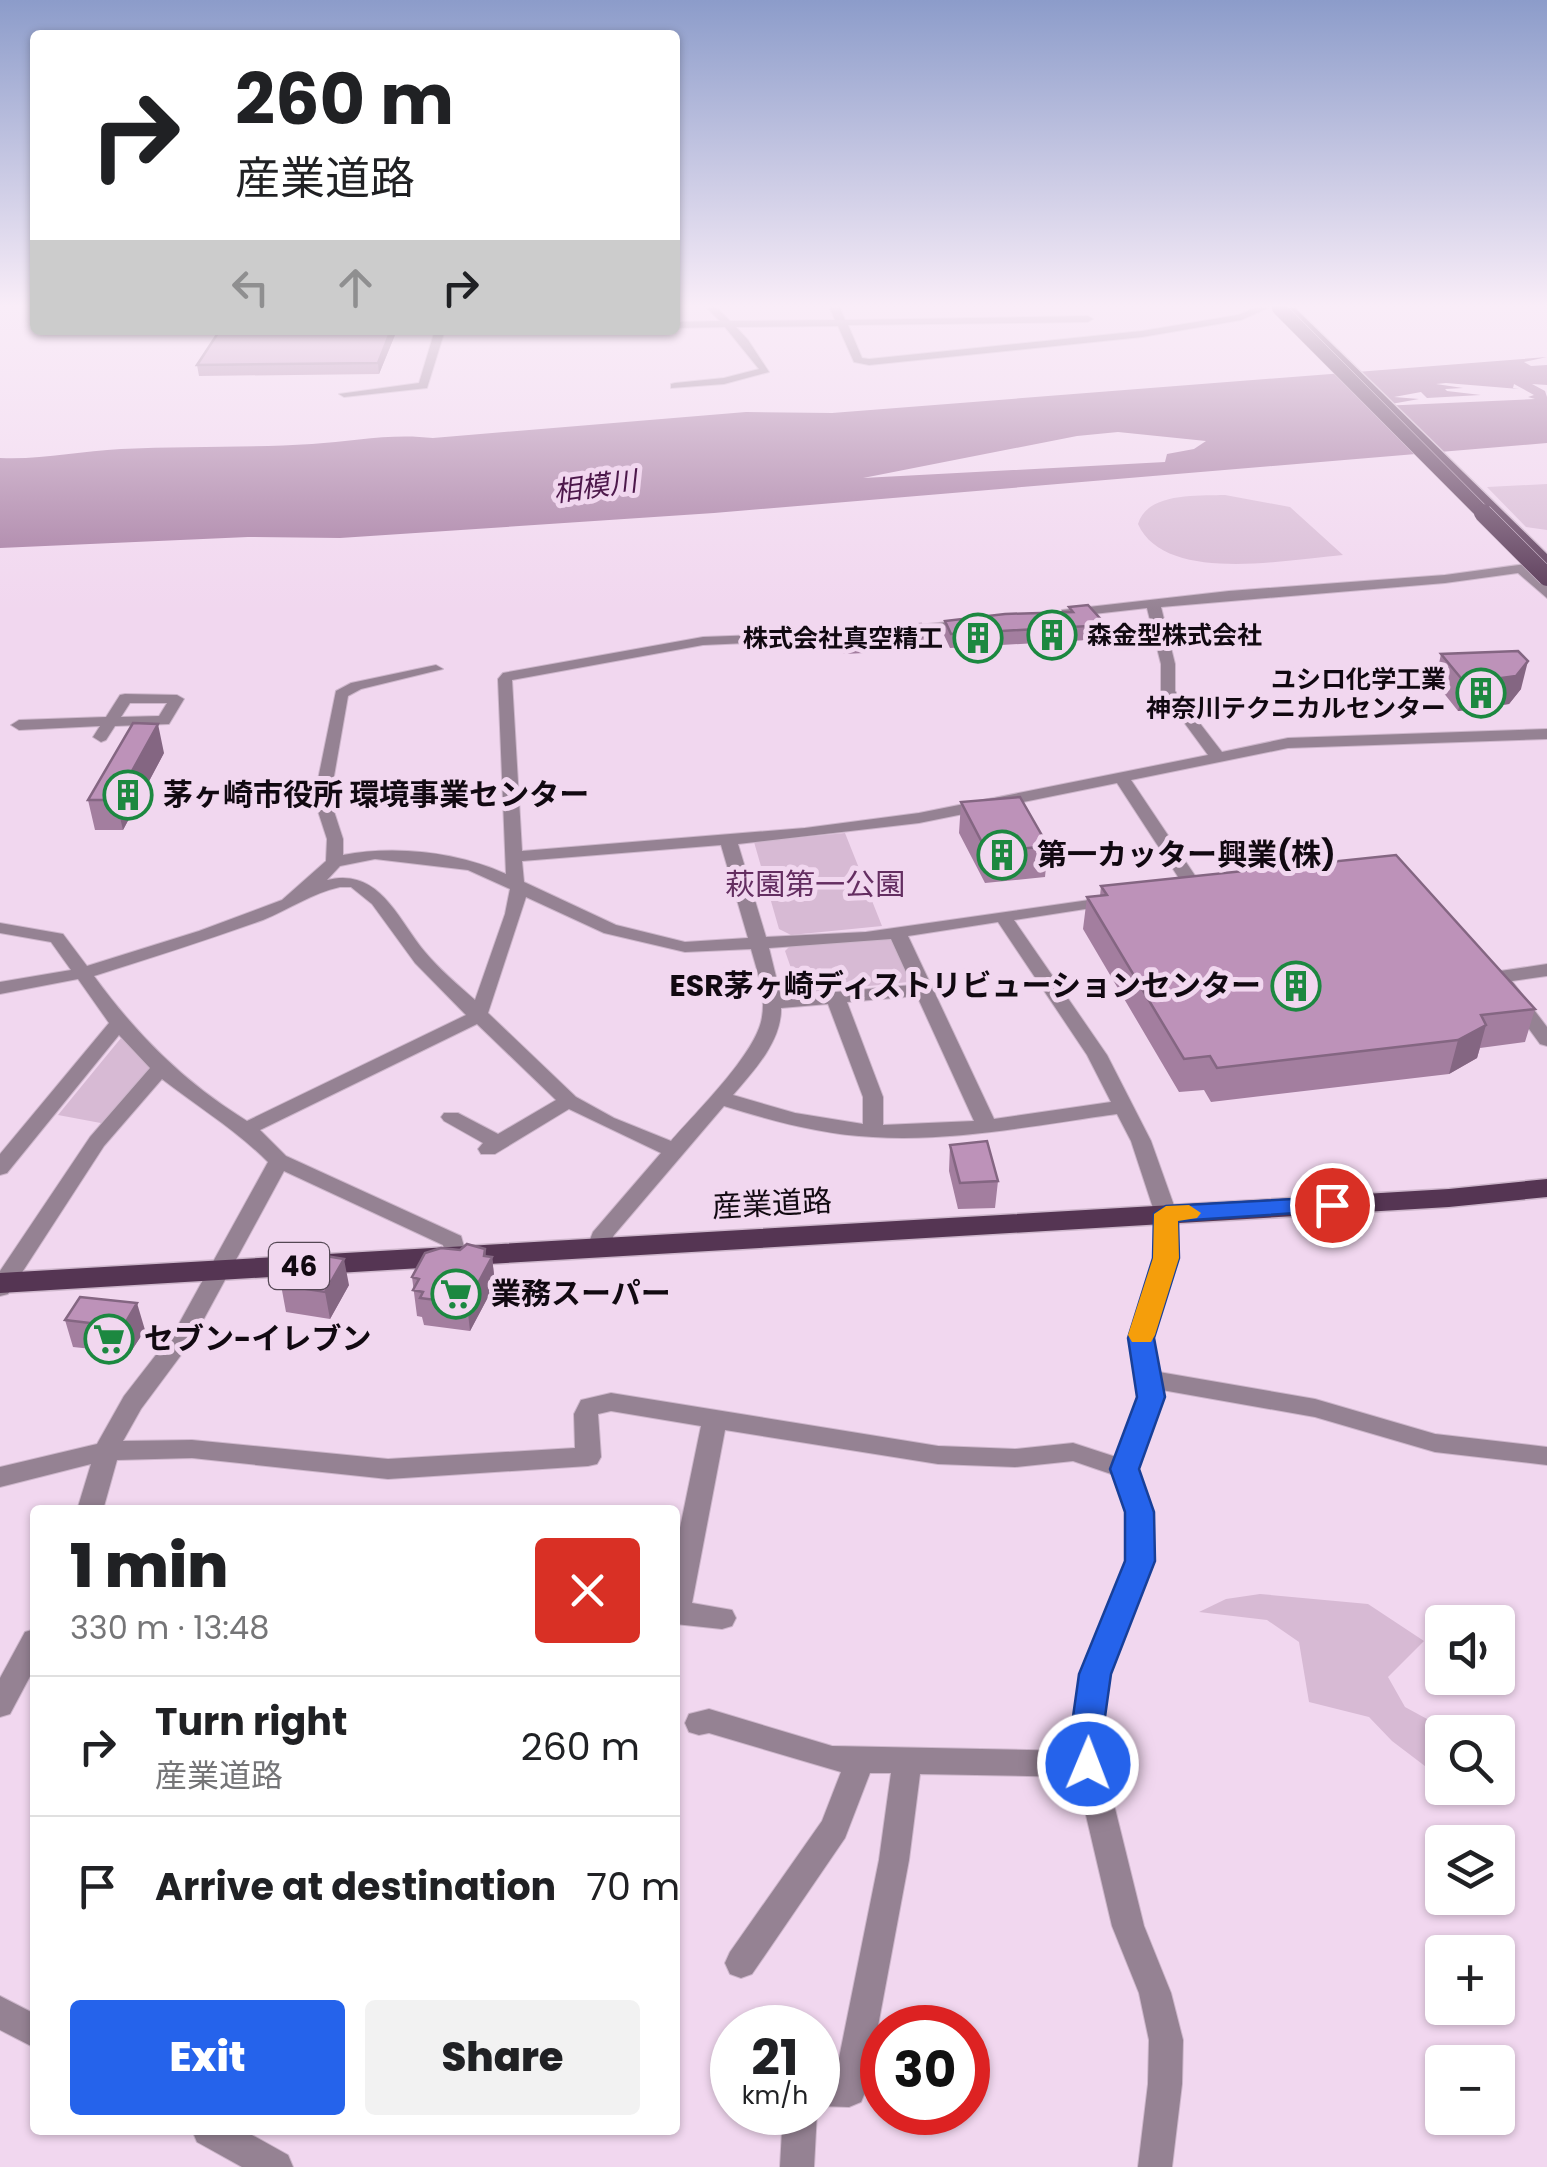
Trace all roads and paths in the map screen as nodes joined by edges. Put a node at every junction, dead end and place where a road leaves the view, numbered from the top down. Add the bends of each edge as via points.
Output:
1 (1380, 409) edge
2 (1391, 409) edge
3 (1547, 564) edge
4 (1522, 569) junction
5 (1547, 577) edge
6 (1547, 594) edge
7 (1153, 603) junction
8 (1050, 615) edge
9 (981, 622) edge
10 (436, 669) dead end
11 (19, 724) dead end
12 (1547, 734) edge
13 (101, 737) dead end
14 (1218, 758) junction
15 (1122, 778) junction
16 (728, 840) junction
17 (515, 857) junction
18 (334, 862) junction
19 (517, 885) junction
20 (306, 892) junction
21 (1174, 896) edge
22 (1124, 900) edge
23 (1003, 918) junction
24 (0, 928) edge
25 (898, 934) junction
26 (760, 946) junction
27 (1547, 970) edge
28 (82, 974) junction
29 (0, 988) edge
30 (924, 990) junction
31 (836, 1000) junction
32 (773, 1003) junction
33 (477, 1015) junction
34 (119, 1023) junction
35 (1547, 1040) edge
36 (161, 1068) junction
37 (721, 1098) junction
38 (570, 1100) junction
39 (1124, 1107) junction
40 (451, 1117) dead end
41 (986, 1124) junction
42 (246, 1129) junction
43 (873, 1131) junction
44 (673, 1150) junction
45 (279, 1160) junction
46 (0, 1168) edge
47 (1547, 1188) edge
48 (1166, 1214) junction
49 (598, 1247) junction
50 (456, 1257) junction
51 (216, 1270) junction
52 (1, 1285) edge
53 (1150, 1379) junction
54 (715, 1418) junction
55 (107, 1451) junction
56 (1547, 1456) edge
57 (1124, 1469) junction
58 (0, 1477) edge
59 (91, 1505) edge
60 (680, 1592) edge
61 (680, 1613) edge
62 (722, 1618) dead end
63 (30, 1649) edge
64 (0, 1705) edge
65 (699, 1723) dead end
66 (859, 1762) junction
67 (907, 1762) junction
68 (1088, 1764) junction
69 (740, 1964) dead end
70 (0, 2012) edge
71 (30, 2029) edge
72 (840, 2090) edge
73 (218, 2135) edge
74 (799, 2135) edge
75 (276, 2167) edge
76 (797, 2167) edge
77 (1156, 2167) edge

1 - 5 main road, bridge
2 - 3 main road, bridge
3 - 4 street
4 - 6 street
4 - 7 street
7 - 8 street
7 - 14 street via 1168,692
9 - 17 street via 703,641 508,676
10 - 18 street via 341,694 322,799 335,839
11 - 13 street via 111,720
12 - 14 street via 1288,743
14 - 15 street
15 - 16 street via 919,818
15 - 21 street via 1195,888 1196,893
16 - 17 street
16 - 26 street
17 - 19 street
18 - 19 street via 397,854 472,865
18 - 20 street
19 - 26 street via 647,941 685,948
19 - 33 street via 514,914
20 - 28 street via 205,935
20 - 33 street via 354,882 395,918 405,942
22 - 23 street
23 - 25 street
23 - 39 street via 1067,1008
24 - 28 street via 53,935
25 - 26 street
25 - 30 street
26 - 32 street
27 - 35 street via 1500,976
28 - 29 street
28 - 34 street
30 - 31 street
30 - 41 street
31 - 32 street
31 - 43 street via 874,1097
32 - 37 street via 764,1039
33 - 38 street
33 - 42 street
34 - 36 street
34 - 46 street
36 - 42 street
36 - 52 street via 97,1142
37 - 43 street
37 - 44 street
38 - 40 street via 493,1146
38 - 44 street
39 - 41 street
39 - 48 street
41 - 43 street
42 - 45 street
44 - 49 street
45 - 50 street via 453,1242
45 - 51 street
47 - 48 main road, 産業道路 / 46
48 - 49 main road, 産業道路 / 46
48 - 53 street via 1166,1258 1141,1338
49 - 50 main road, 産業道路 / 46
50 - 51 main road, 産業道路 / 46
51 - 52 main road, 産業道路 / 46
51 - 55 street via 168,1360 124,1409
53 - 56 street via 1315,1408 1435,1443
53 - 57 street via 1148,1412
54 - 55 street via 600,1402 586,1414 588,1456 437,1467 355,1467 192,1449
54 - 57 street via 938,1455 1073,1452
54 - 60 street
55 - 58 street
55 - 59 street
57 - 68 street via 1140,1512 1140,1561 1095,1674
61 - 62 street
63 - 64 street
65 - 66 street
66 - 67 street
66 - 69 street via 834,1828
67 - 68 street
67 - 72 street via 849,2090
68 - 77 street via 1128,1926 1166,2040
70 - 71 street
73 - 75 street
74 - 76 street

